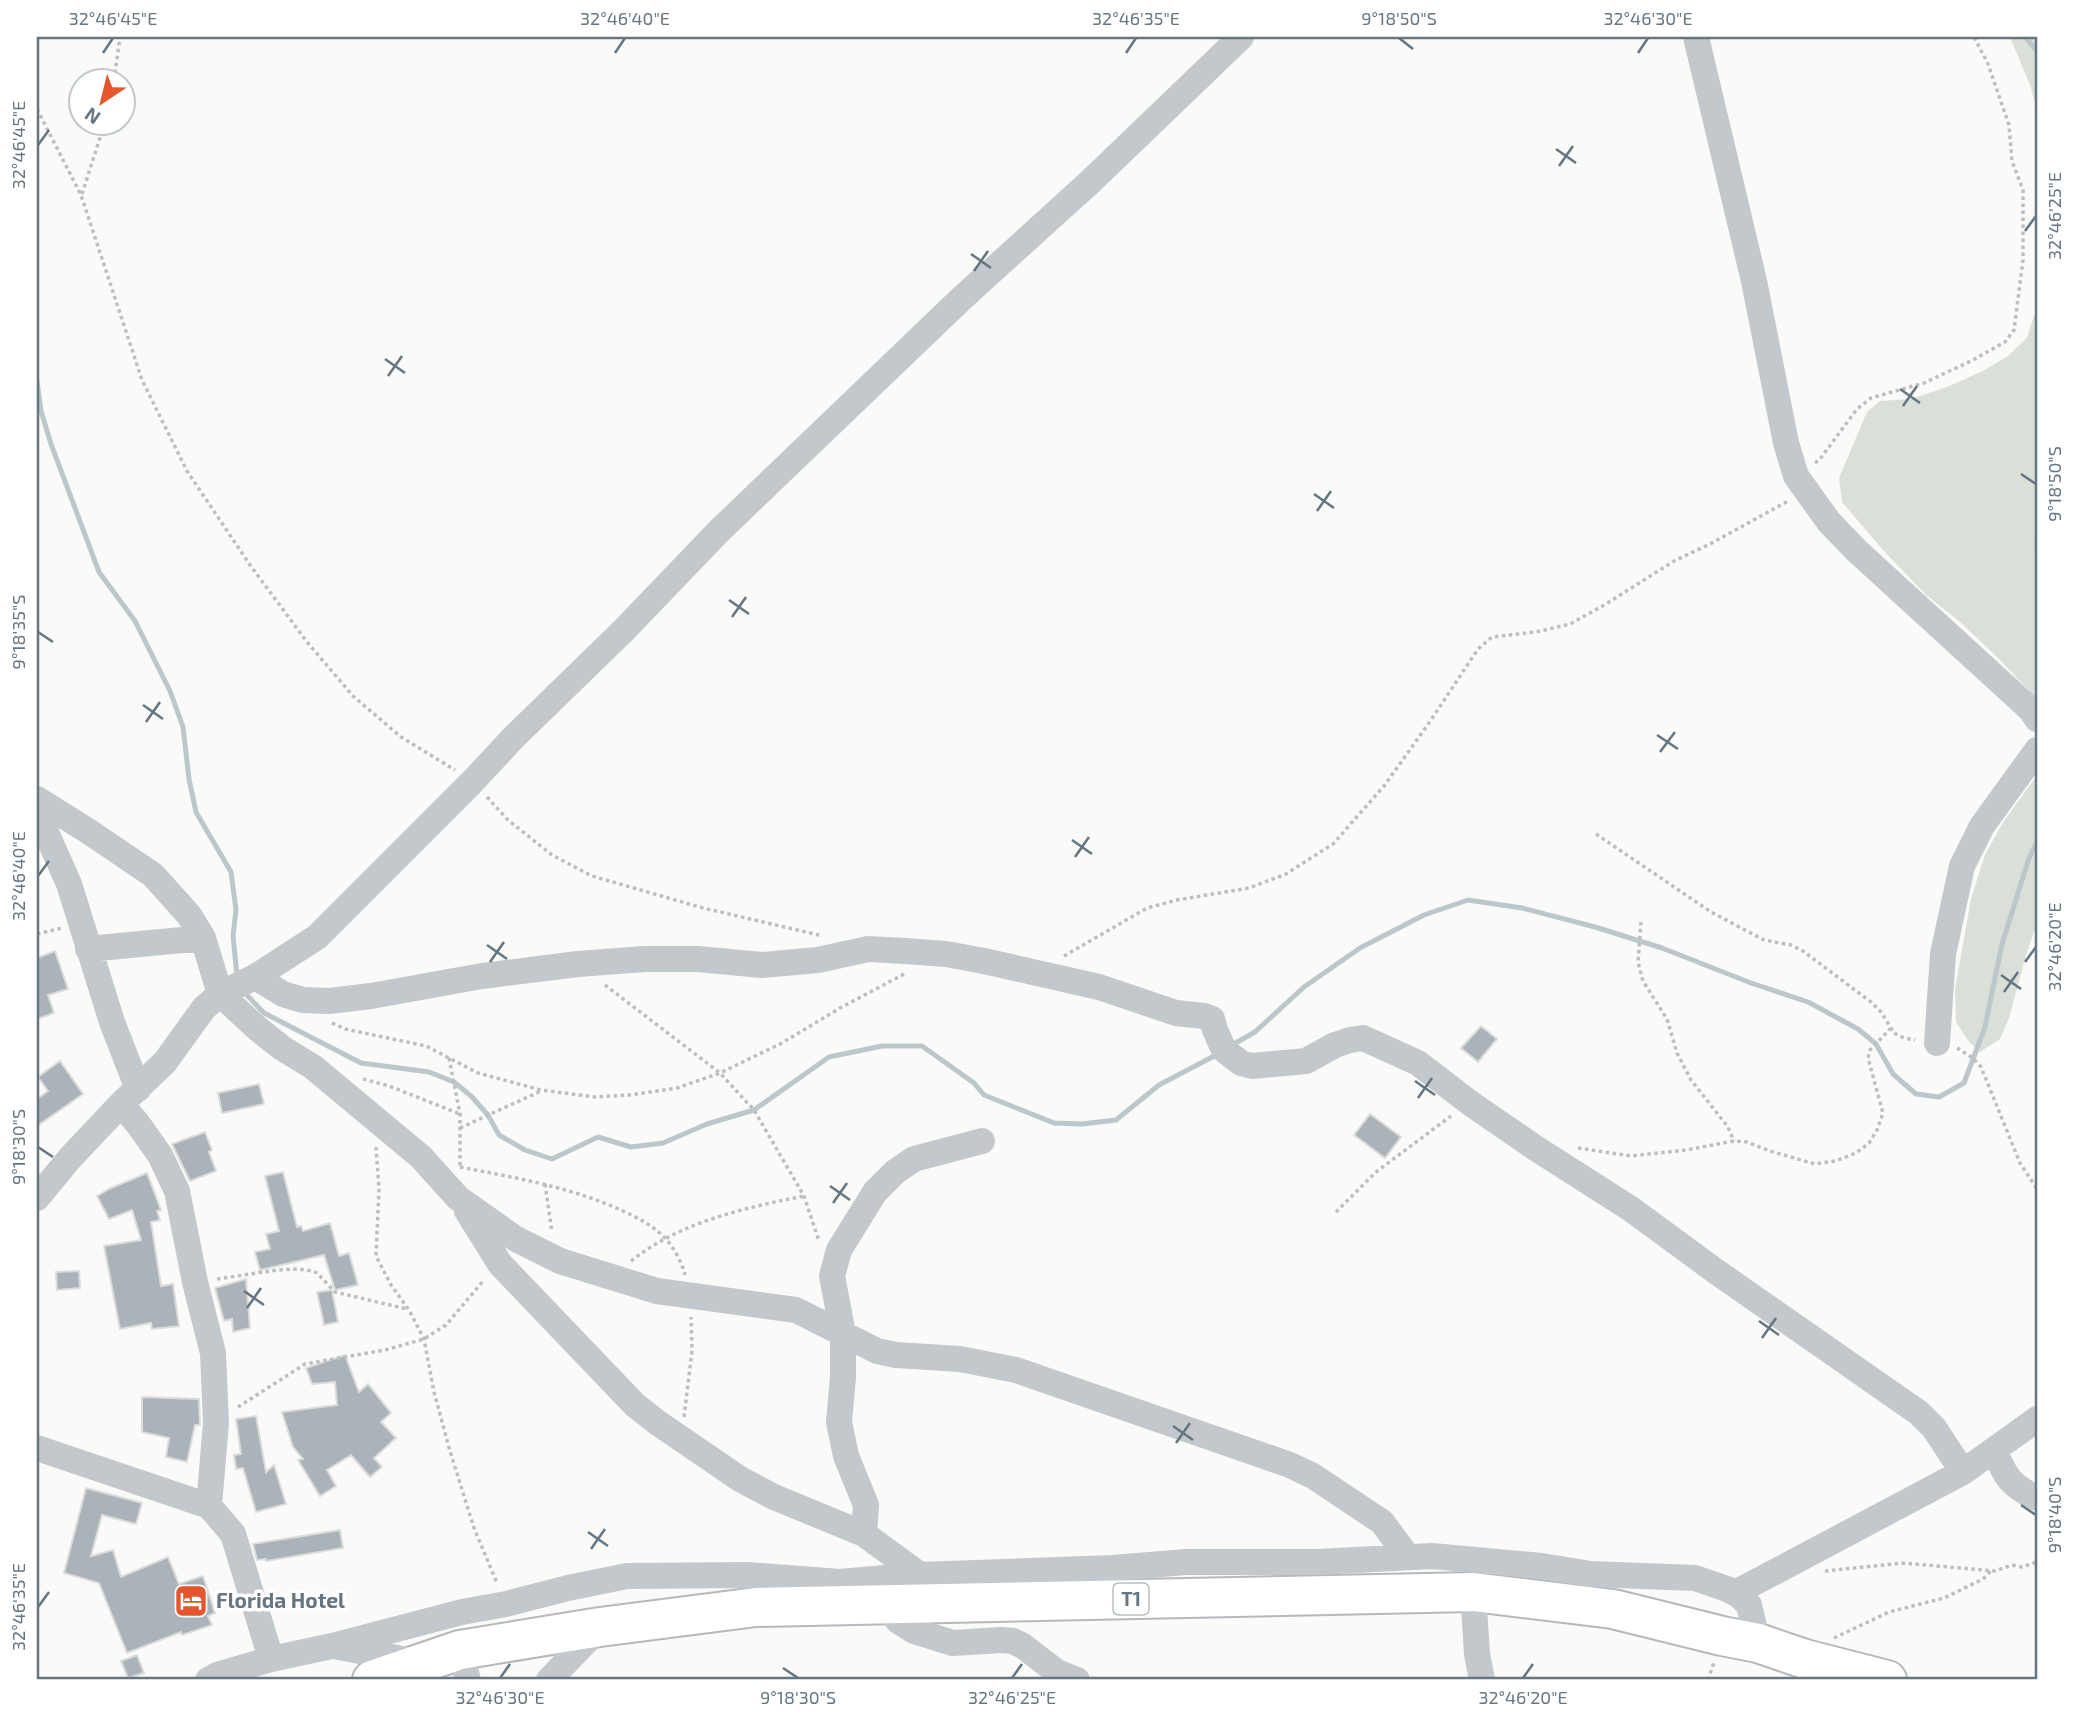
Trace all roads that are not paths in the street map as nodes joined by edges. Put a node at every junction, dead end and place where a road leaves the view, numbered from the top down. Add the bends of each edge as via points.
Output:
1 (1241, 37) edge
2 (1696, 37) edge
3 (2037, 719) edge
4 (2037, 750) edge
5 (37, 799) edge
6 (37, 812) edge
7 (203, 938) junction
8 (88, 949) junction
9 (255, 977) junction
10 (220, 994) junction
11 (1937, 1043) road end
12 (130, 1096) junction
13 (982, 1142) dead end
14 (37, 1198) edge
15 (458, 1198) junction
16 (843, 1334) junction
17 (2037, 1419) edge
18 (37, 1448) edge
19 (1995, 1451) junction
20 (1963, 1472) junction
21 (2037, 1498) edge
22 (209, 1506) junction
23 (864, 1534) junction
24 (1408, 1557) junction
25 (920, 1575) junction
26 (1473, 1592) junction
27 (1735, 1593) junction
28 (887, 1605) junction
29 (600, 1627) junction
30 (1758, 1643) junction
31 (332, 1646) junction
32 (271, 1658) junction
33 (420, 1662) junction
34 (464, 1665) edge
35 (1804, 1670) edge
36 (208, 1680) edge
37 (372, 1680) edge
38 (550, 1680) edge
39 (1077, 1680) edge
40 (1482, 1680) edge
41 (1887, 1680) edge

1 - 9 street via 719,531 317,937
2 - 3 street via 1754,281 1786,443 1801,483 1857,551
4 - 11 street via 1982,826 1962,866 1943,954
5 - 7 street via 153,875
6 - 8 street via 68,884
7 - 8 street
7 - 10 street
8 - 12 street
9 - 10 street
9 - 20 street via 283,994 329,1001 578,964 698,959 762,965 869,950 946,954 1124,994 1176,1013 1204,1016 1212,1019 1224,1050 1252,1066 1306,1061 1335,1045 1363,1038 1418,1063 1919,1413
10 - 12 street via 193,1021 165,1062
10 - 15 street via 421,1157
12 - 14 street
12 - 22 street via 177,1191 214,1353 216,1423
13 - 16 street via 914,1159 875,1192 839,1251 832,1276
15 - 16 street via 516,1239 560,1261 657,1291 796,1310
15 - 23 street via 500,1264 635,1405 740,1479
16 - 23 street via 839,1422 846,1456 866,1505
16 - 24 street via 896,1355 960,1359 1016,1370 1298,1468 1382,1522
17 - 19 street
18 - 22 street
19 - 20 street
19 - 21 street via 2004,1474
20 - 27 street
22 - 32 street via 233,1534
23 - 25 street
24 - 25 street
24 - 27 street via 1591,1574 1695,1578
25 - 31 street via 839,1582 748,1575 627,1576
26 - 28 highway, T1
26 - 30 highway, T1 via 1613,1609
26 - 40 street
27 - 30 street via 1749,1605
28 - 29 highway, T1 via 756,1607
28 - 39 street via 898,1621 914,1631 953,1643 1013,1641 1057,1672
29 - 34 highway, T1
29 - 38 street
30 - 35 highway, T1
31 - 32 street
31 - 33 street
32 - 36 street
33 - 34 highway, T1
33 - 37 highway, T1
35 - 41 highway, T1

